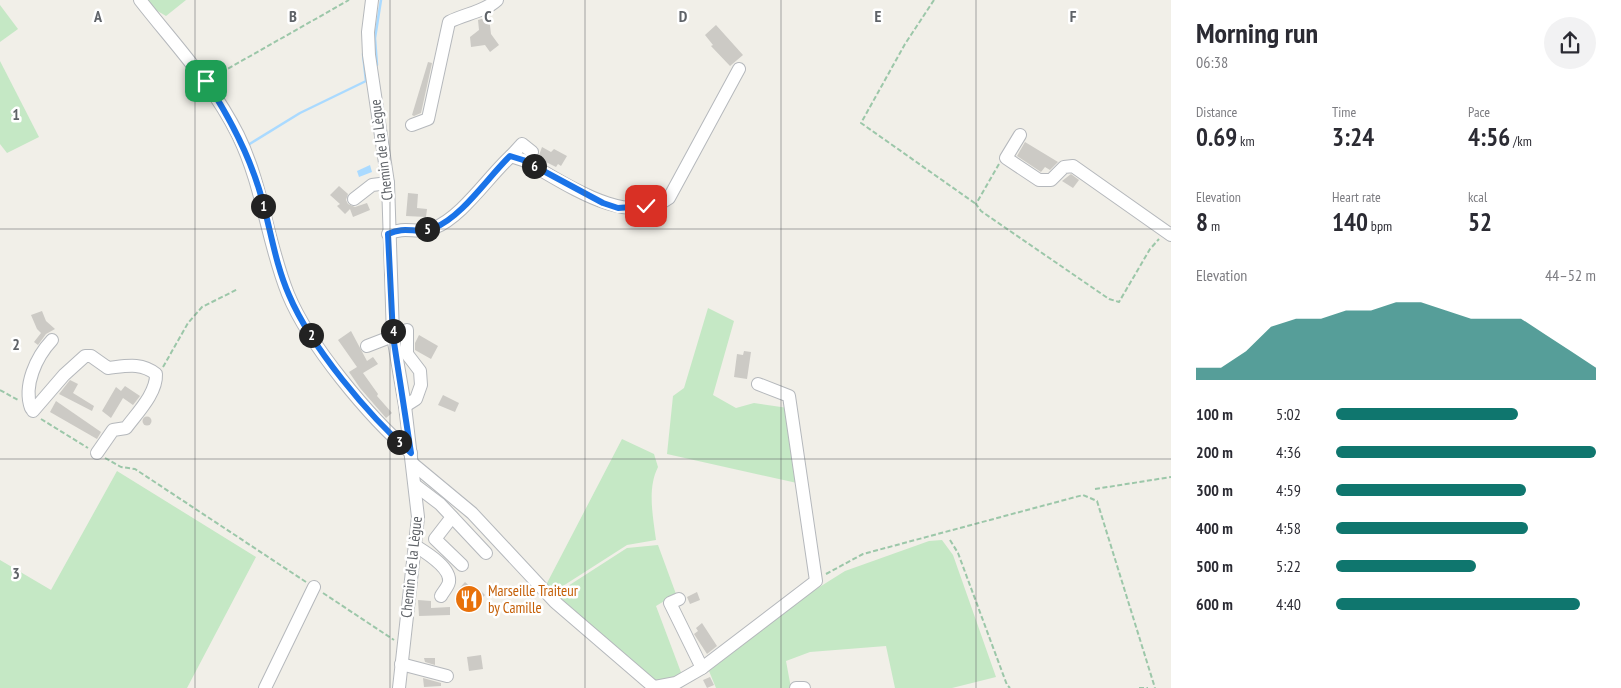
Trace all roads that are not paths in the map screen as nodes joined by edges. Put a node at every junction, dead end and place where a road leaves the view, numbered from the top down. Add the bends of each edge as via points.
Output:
1 (140, 0) edge
2 (372, 0) edge
3 (497, 0) edge
4 (740, 69) dead end
5 (412, 125) dead end
6 (1020, 135) dead end
7 (532, 152) dead end
8 (510, 156) junction
9 (388, 183) junction
10 (354, 199) dead end
11 (388, 234) junction
12 (1168, 236) edge
13 (407, 330) dead end
14 (393, 336) junction
15 (52, 340) dead end
16 (367, 346) dead end
17 (758, 384) dead end
18 (405, 406) junction
19 (97, 453) road end
20 (412, 458) junction
21 (415, 485) junction
22 (452, 516) junction
23 (414, 546) junction
24 (486, 553) dead end
25 (462, 565) dead end
26 (314, 587) road end
27 (441, 596) dead end
28 (679, 599) dead end
29 (401, 664) junction
30 (702, 668) junction
31 (448, 676) dead end
32 (265, 688) edge
33 (399, 688) edge
34 (655, 688) edge
35 (796, 688) edge
36 (804, 688) edge

1 - 20 street via 206,81 224,109 260,191 278,263 305,326 347,383
2 - 9 street, Chemin de la Lègue via 369,55
3 - 5 street via 490,7 466,13 449,22 428,119
4 - 8 street via 668,198 661,204 618,208
6 - 12 street via 1006,158 1039,180 1051,180 1064,167 1073,166
7 - 8 street via 522,144
8 - 11 street via 457,213 442,224 416,231 400,228
9 - 10 street via 372,185
9 - 11 street, Chemin de la Lègue
11 - 14 street, Chemin de la Lègue
13 - 18 street via 407,354 420,371 421,385 416,399
14 - 16 street
14 - 18 street, Chemin de la Lègue
15 - 19 street via 29,384 27,397 32,409 85,356 91,356 108,368 133,365 147,367 156,374 156,382 147,399 126,428 113,430
17 - 30 street via 790,396 816,580
18 - 20 street, Chemin de la Lègue
20 - 21 street, Chemin de la Lègue
20 - 34 street via 472,513 556,602
21 - 22 street
21 - 23 street, Chemin de la Lègue via 418,517
22 - 24 street
22 - 25 street via 435,539
23 - 27 street via 428,553 448,576 449,583
23 - 29 street, Chemin de la Lègue
26 - 32 street
28 - 30 street via 670,603
29 - 31 street
29 - 33 street, Chemin de la Lègue
30 - 34 street via 676,683
35 - 36 street

